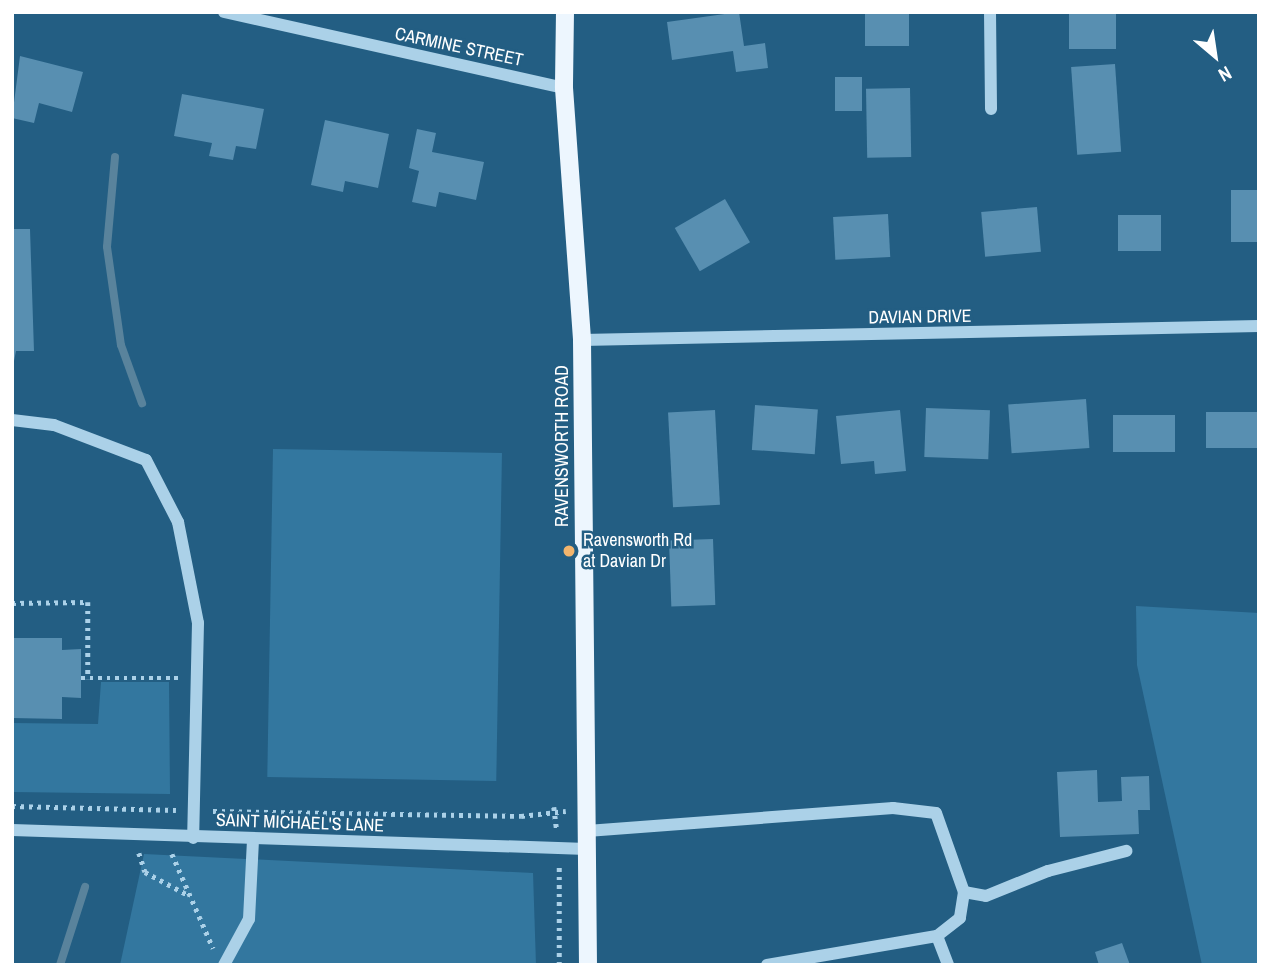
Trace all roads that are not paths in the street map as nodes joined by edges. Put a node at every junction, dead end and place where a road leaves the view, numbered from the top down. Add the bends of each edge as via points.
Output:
1 (224, 12) edge
2 (565, 12) edge
3 (990, 12) edge
4 (564, 88) junction
5 (991, 109) dead end
6 (1259, 326) edge
7 (582, 340) junction
8 (12, 420) edge
9 (587, 823) junction
10 (12, 830) edge
11 (193, 838) junction
12 (253, 839) junction
13 (587, 849) junction
14 (1126, 851) dead end
15 (964, 892) junction
16 (937, 936) junction
17 (223, 965) edge
18 (588, 965) edge
19 (767, 965) edge
20 (948, 965) edge

1 - 4 street, CARMINE STREET
2 - 4 main road, RAVENSWORTH ROAD
3 - 5 street
4 - 7 main road, RAVENSWORTH ROAD
6 - 7 street, DAVIAN DRIVE
7 - 9 main road, RAVENSWORTH ROAD
8 - 11 street via 54,425 146,460 178,522 198,623
9 - 13 main road, RAVENSWORTH ROAD
9 - 15 street via 893,808 936,813
10 - 11 street, SAINT MICHAEL'S LANE
11 - 12 street, SAINT MICHAEL'S LANE
12 - 13 street, SAINT MICHAEL'S LANE
12 - 17 street via 249,919
13 - 18 main road, RAVENSWORTH ROAD
14 - 15 street via 1048,871 986,896
15 - 16 street via 960,918
16 - 19 street
16 - 20 street

